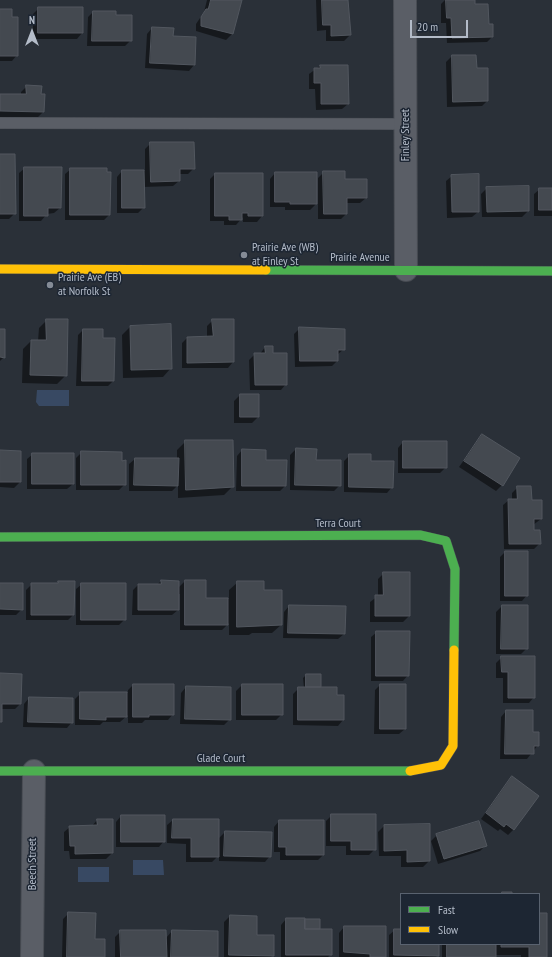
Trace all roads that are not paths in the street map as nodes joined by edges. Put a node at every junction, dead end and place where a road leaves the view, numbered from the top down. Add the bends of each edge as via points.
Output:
1 (405, 0) edge
2 (0, 123) edge
3 (406, 124) junction
4 (0, 269) edge
5 (406, 270) junction
6 (552, 271) edge
7 (0, 537) edge
8 (442, 765) joint
9 (0, 771) edge
10 (34, 772) junction
11 (32, 957) edge

1 - 3 street, Finley Street
2 - 3 lane
3 - 5 street, Finley Street
4 - 5 street, Prairie Avenue
5 - 6 street, Prairie Avenue
7 - 8 street, Terra Court via 420,535 446,541 455,569 453,746
8 - 10 street, Glade Court via 412,771
9 - 10 street, Glade Court
10 - 11 street, Beech Street

